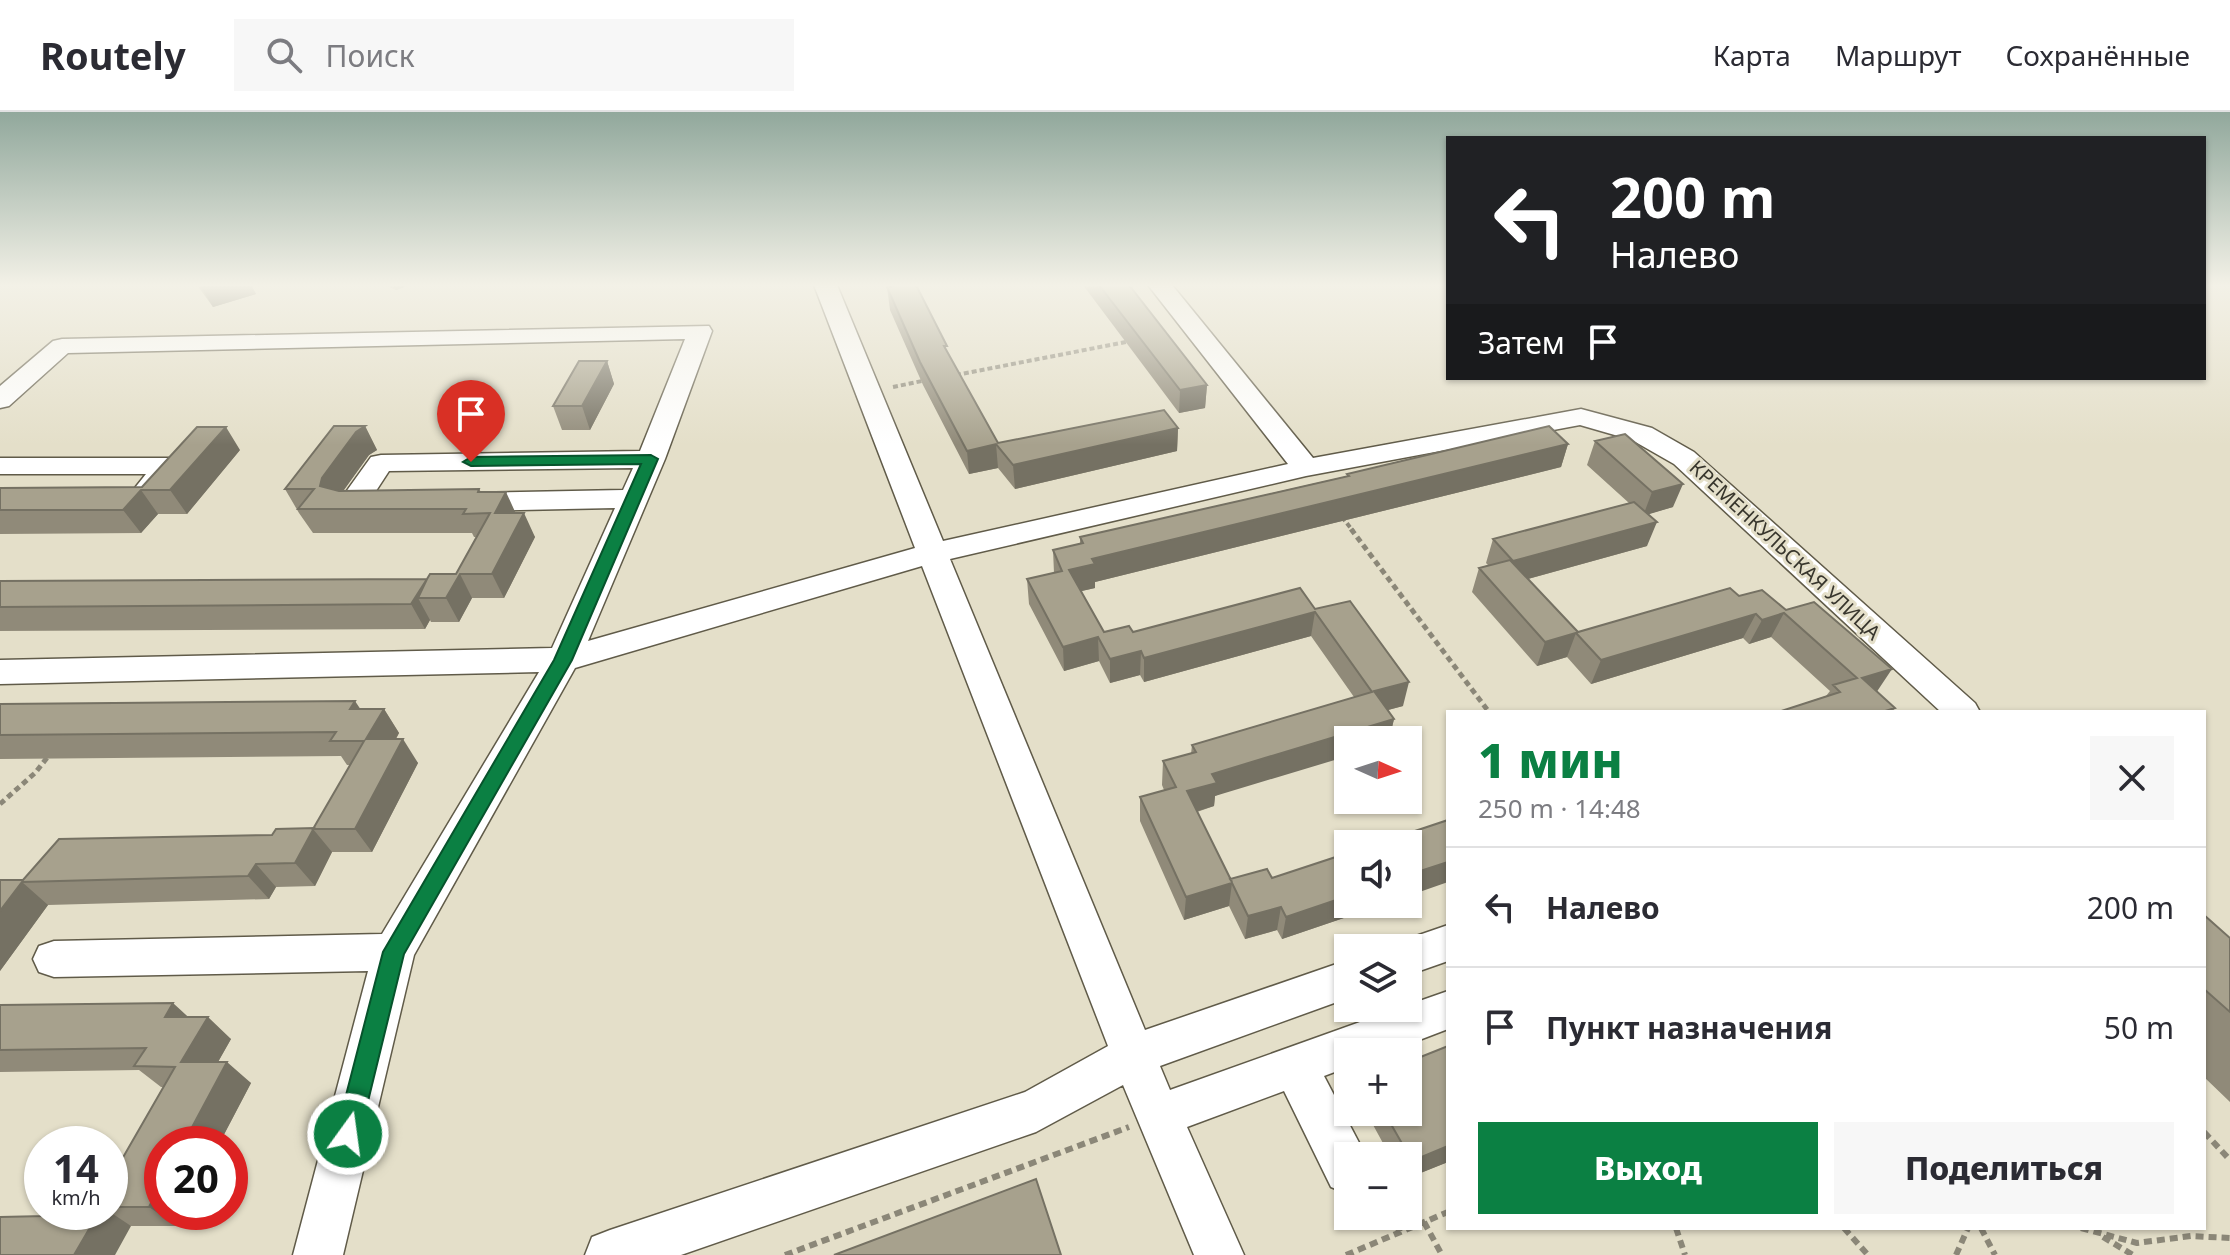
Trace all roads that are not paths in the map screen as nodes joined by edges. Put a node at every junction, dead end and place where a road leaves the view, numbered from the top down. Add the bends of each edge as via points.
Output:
1 (388, 338) edge
2 (697, 338) edge
3 (847, 338) edge
4 (1203, 338) edge
5 (4, 396) edge
6 (651, 459) junction
7 (0, 466) edge
8 (1306, 468) junction
9 (109, 498) edge
10 (634, 499) junction
11 (416, 502) edge
12 (447, 502) edge
13 (932, 553) junction
14 (563, 660) junction
15 (0, 672) edge
16 (1961, 710) edge
17 (1446, 944) edge
18 (394, 952) junction
19 (1422, 952) edge
20 (54, 959) dead end
21 (1334, 984) edge
22 (1446, 1011) edge
23 (1134, 1055) junction
24 (1295, 1066) junction
25 (1158, 1116) junction
26 (1334, 1143) edge
27 (318, 1255) edge
28 (610, 1255) edge
29 (1219, 1255) edge

1 - 5 lane via 62,346
2 - 6 lane
3 - 13 lane
4 - 8 lane
6 - 10 lane
6 - 11 lane via 381,463 353,503
7 - 9 lane via 170,466 141,498
8 - 13 lane, КРЕМЕНКУЛЬСКАЯ УЛИЦА
8 - 16 lane, КРЕМЕНКУЛЬСКАЯ УЛИЦА via 1581,417 1642,434 1684,458
10 - 12 lane
10 - 14 lane
13 - 14 lane, КРЕМЕНКУЛЬСКАЯ УЛИЦА
13 - 23 lane
14 - 15 lane, КРЕМЕНКУЛЬСКАЯ УЛИЦА
14 - 18 lane
17 - 19 lane
18 - 20 lane
18 - 27 lane
21 - 23 lane
22 - 24 lane
23 - 25 lane
23 - 28 lane via 1036,1110
24 - 25 lane
24 - 26 lane
25 - 29 lane

